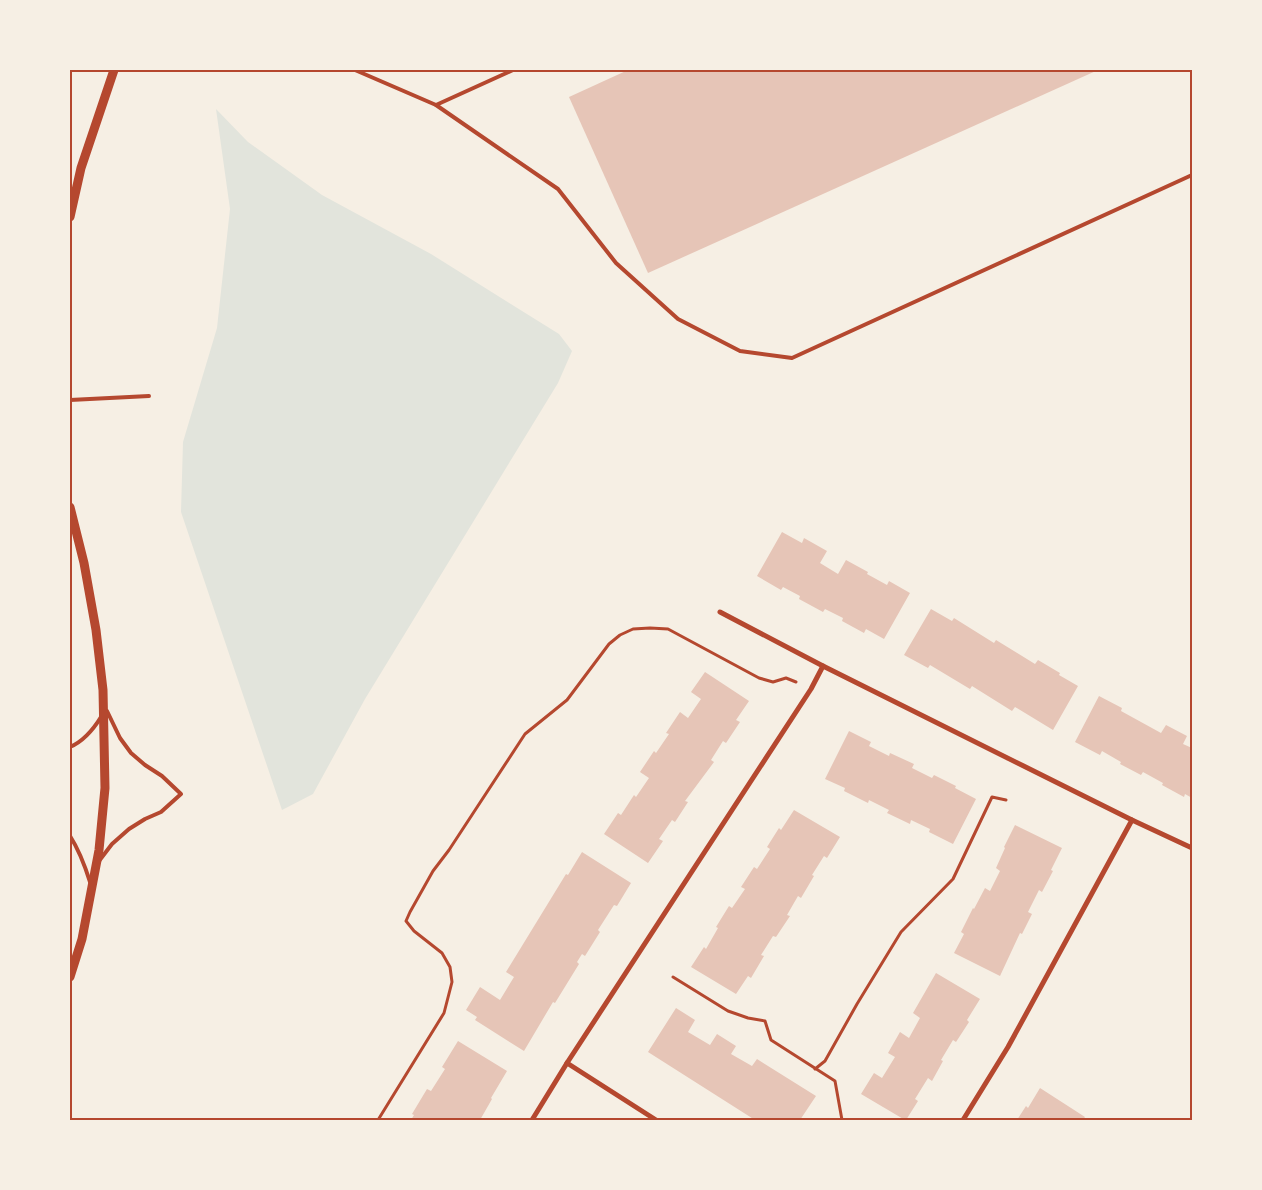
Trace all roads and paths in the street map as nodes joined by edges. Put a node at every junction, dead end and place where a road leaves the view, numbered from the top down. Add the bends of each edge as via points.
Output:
1 (114, 70) edge
2 (355, 70) edge
3 (513, 70) edge
4 (436, 105) junction
5 (1192, 174) edge
6 (70, 217) edge
7 (149, 396) dead end
8 (70, 400) edge
9 (70, 507) edge
10 (720, 612) dead end
11 (823, 666) junction
12 (811, 689) junction
13 (103, 708) junction
14 (70, 747) edge
15 (1006, 800) dead end
16 (1132, 820) junction
17 (70, 836) edge
18 (1192, 848) edge
19 (96, 865) junction
20 (92, 887) junction
21 (70, 977) edge
22 (673, 977) dead end
23 (566, 1063) junction
24 (815, 1068) junction
25 (378, 1120) edge
26 (532, 1120) edge
27 (656, 1120) edge
28 (842, 1120) edge
29 (963, 1120) edge

1 - 6 street via 81,168
2 - 4 lane
3 - 4 lane
4 - 5 lane via 558,190 616,263 678,319 740,351 792,358
7 - 8 lane
9 - 13 street via 96,630
10 - 11 street
11 - 12 street
11 - 16 street
12 - 23 street
12 - 25 path via 786,678 773,682 759,678 668,629 633,629 609,644 567,700 525,734 432,871 410,912 406,921 442,953 450,967 452,982 444,1013
13 - 14 lane via 95,726 79,743
13 - 19 street via 105,788
13 - 19 lane via 131,753 181,794 161,812 129,829
15 - 24 path via 992,797 953,879 901,932 825,1061
16 - 18 street
16 - 29 street via 1008,1048
17 - 20 lane
19 - 20 street
20 - 21 street via 82,939
22 - 24 path via 728,1011 765,1021 771,1040
23 - 26 street
23 - 27 street
24 - 28 path via 834,1082

